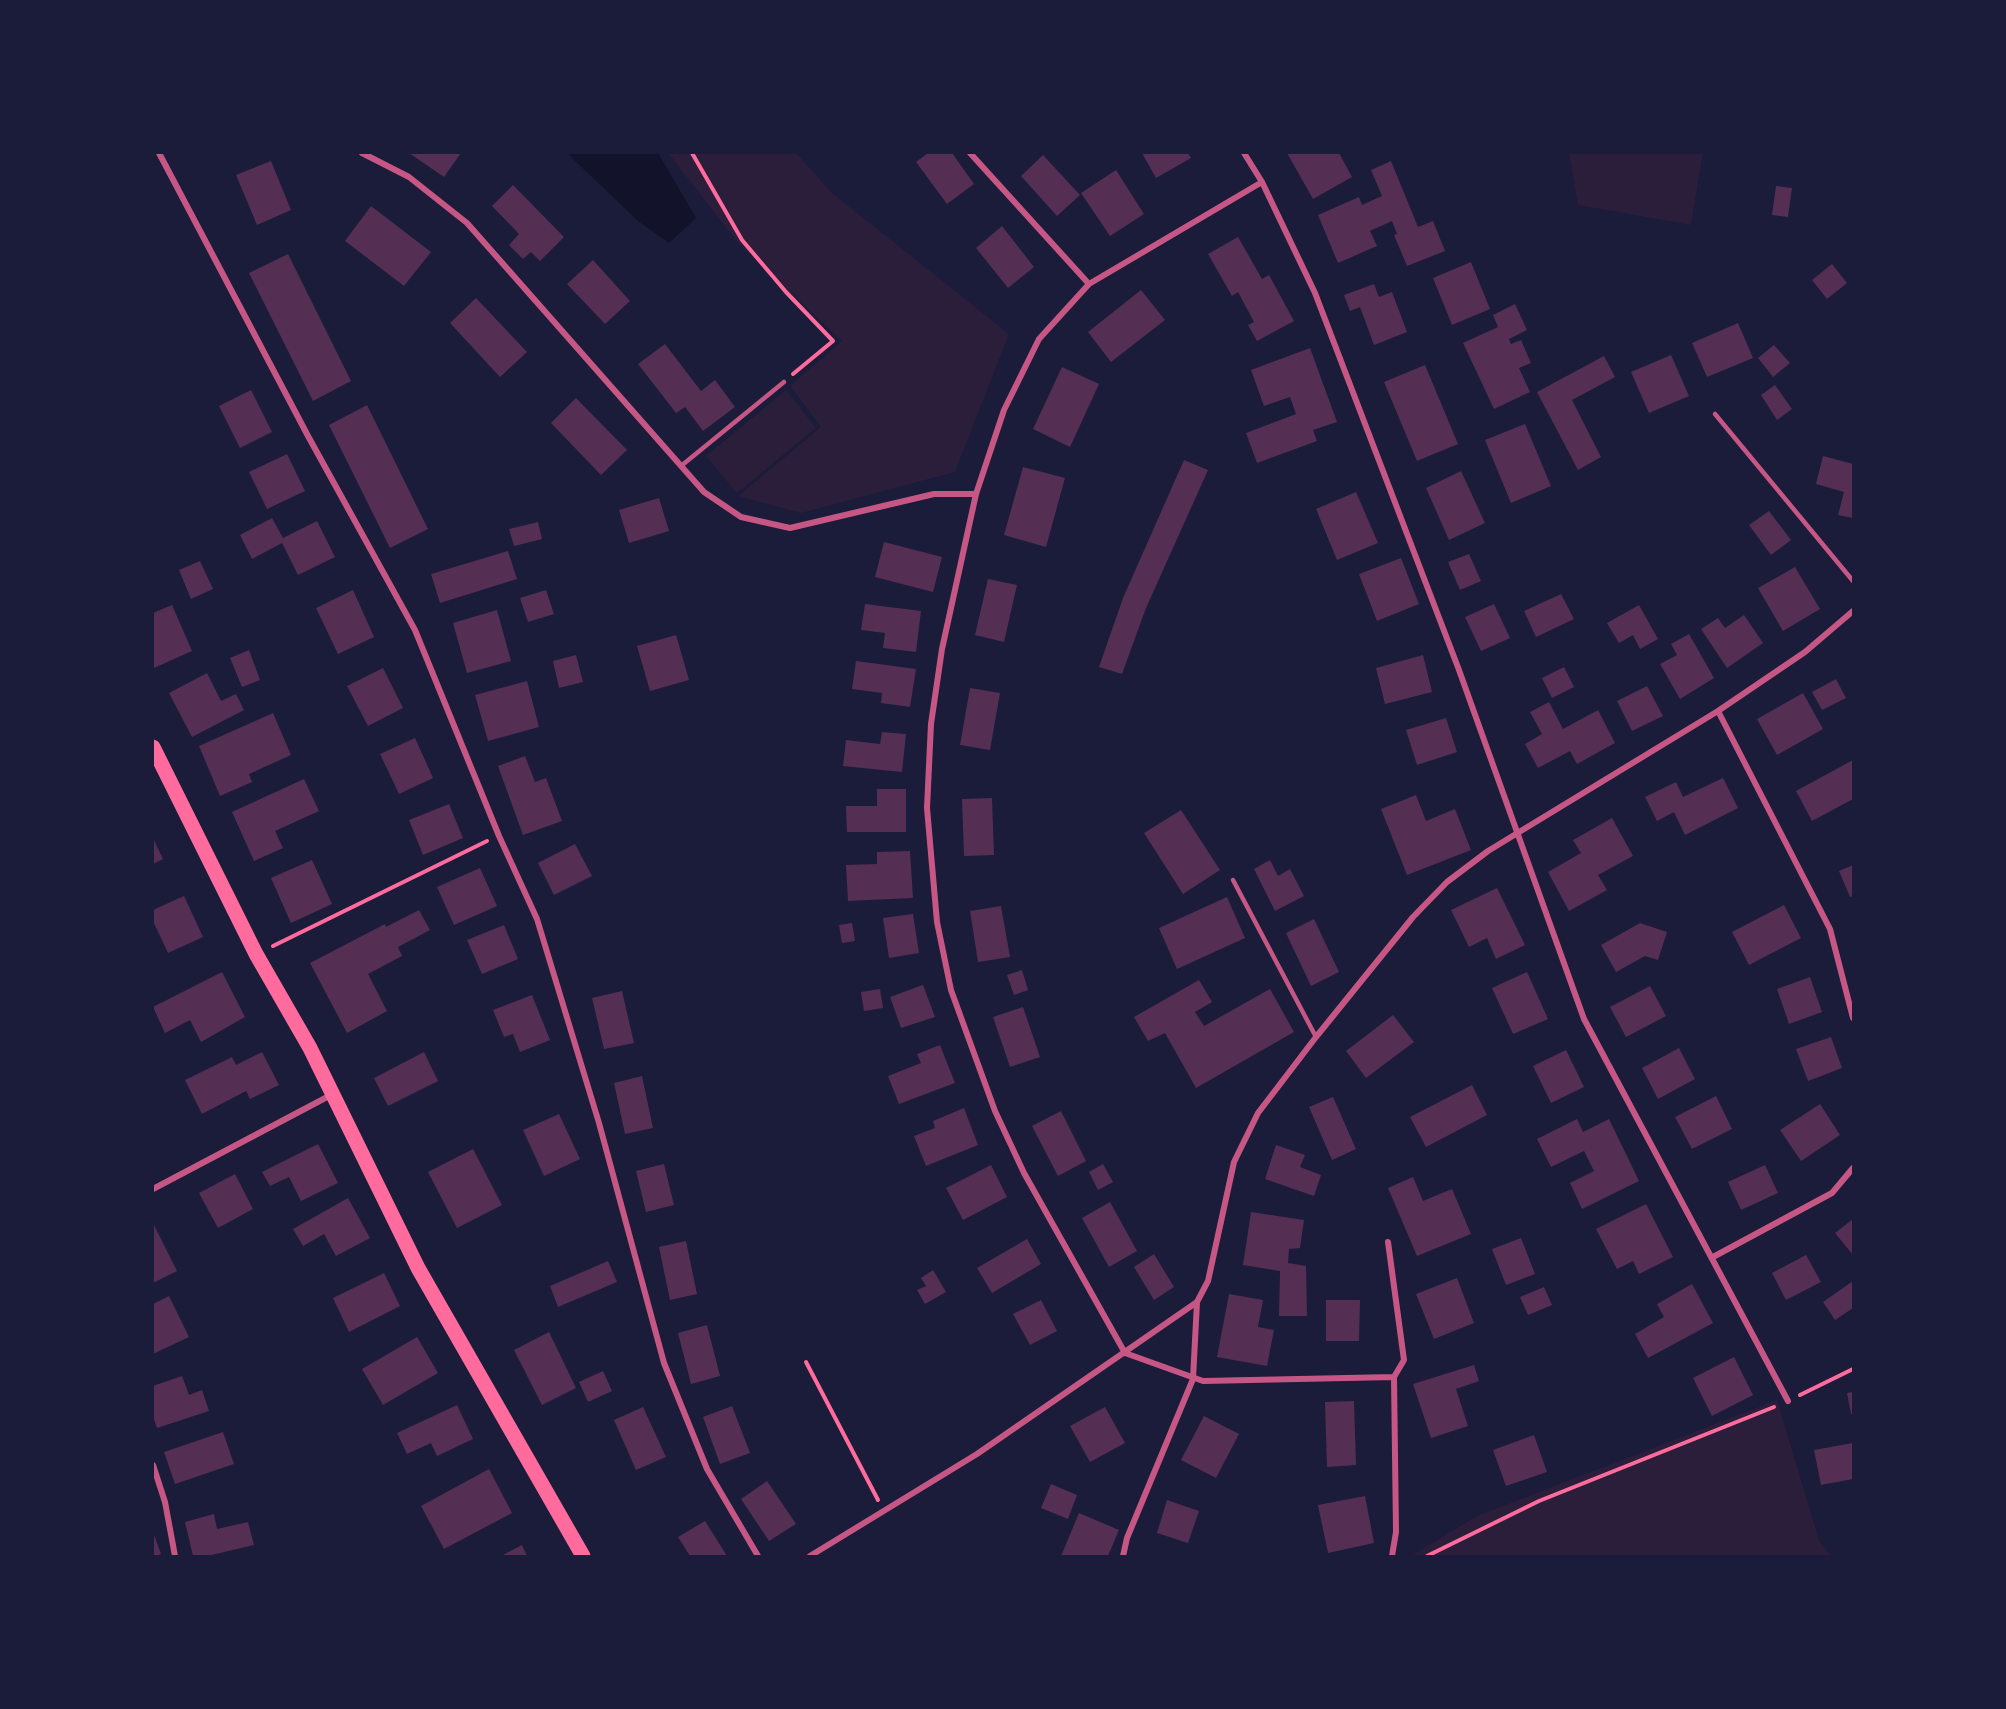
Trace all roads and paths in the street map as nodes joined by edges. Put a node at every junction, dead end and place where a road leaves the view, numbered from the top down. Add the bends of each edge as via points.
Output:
1 (159, 153) edge
2 (362, 153) edge
3 (692, 153) edge
4 (970, 153) edge
5 (1244, 153) edge
6 (1262, 182) junction
7 (1089, 284) junction
8 (784, 382) joint
9 (1715, 414) dead end
10 (681, 466) junction
11 (976, 494) junction
12 (1853, 581) edge
13 (1853, 611) edge
14 (1718, 711) junction
15 (153, 747) edge
16 (1518, 833) junction
17 (499, 836) junction
18 (1233, 880) dead end
19 (256, 954) junction
20 (1853, 1018) edge
21 (1316, 1037) junction
22 (331, 1095) junction
23 (1853, 1168) edge
24 (153, 1189) edge
25 (1388, 1242) dead end
26 (1713, 1257) junction
27 (1197, 1302) junction
28 (1125, 1353) junction
29 (806, 1362) dead end
30 (1853, 1369) edge
31 (1394, 1377) junction
32 (1193, 1379) junction
33 (1788, 1401) junction
34 (153, 1464) edge
35 (884, 1511) junction
36 (175, 1556) edge
37 (583, 1556) edge
38 (758, 1556) edge
39 (810, 1556) edge
40 (1123, 1556) edge
41 (1392, 1556) edge
42 (1427, 1556) edge

1 - 17 street via 415,630
2 - 10 street via 409,177 467,223
3 - 8 path via 742,240 832,341
4 - 7 street
5 - 6 street
6 - 7 street
6 - 16 street via 1316,293
7 - 11 street via 1039,339 1004,410
8 - 10 lane
9 - 12 lane
10 - 11 street via 704,492 741,516 790,528 934,494
11 - 28 street via 942,649 931,724 927,808 937,922 951,990 994,1111 1024,1173
13 - 14 street via 1805,652
14 - 16 street
14 - 20 street via 1830,929
15 - 19 main road
16 - 21 street via 1447,882 1413,917
16 - 26 street via 1584,1019
17 - 19 path
17 - 38 street via 537,920 599,1123 664,1363 707,1469
18 - 21 lane
19 - 22 main road via 310,1048
21 - 27 street via 1258,1113 1234,1162 1208,1281
22 - 24 street
22 - 37 main road via 417,1268
23 - 26 street via 1832,1193
25 - 31 street via 1404,1360
26 - 33 street
27 - 28 street
27 - 32 street
28 - 32 street
28 - 35 street via 977,1454
29 - 35 path
30 - 33 path
31 - 32 street
31 - 41 street via 1396,1532
32 - 40 street
33 - 42 path via 1539,1501
34 - 36 street
35 - 39 street

